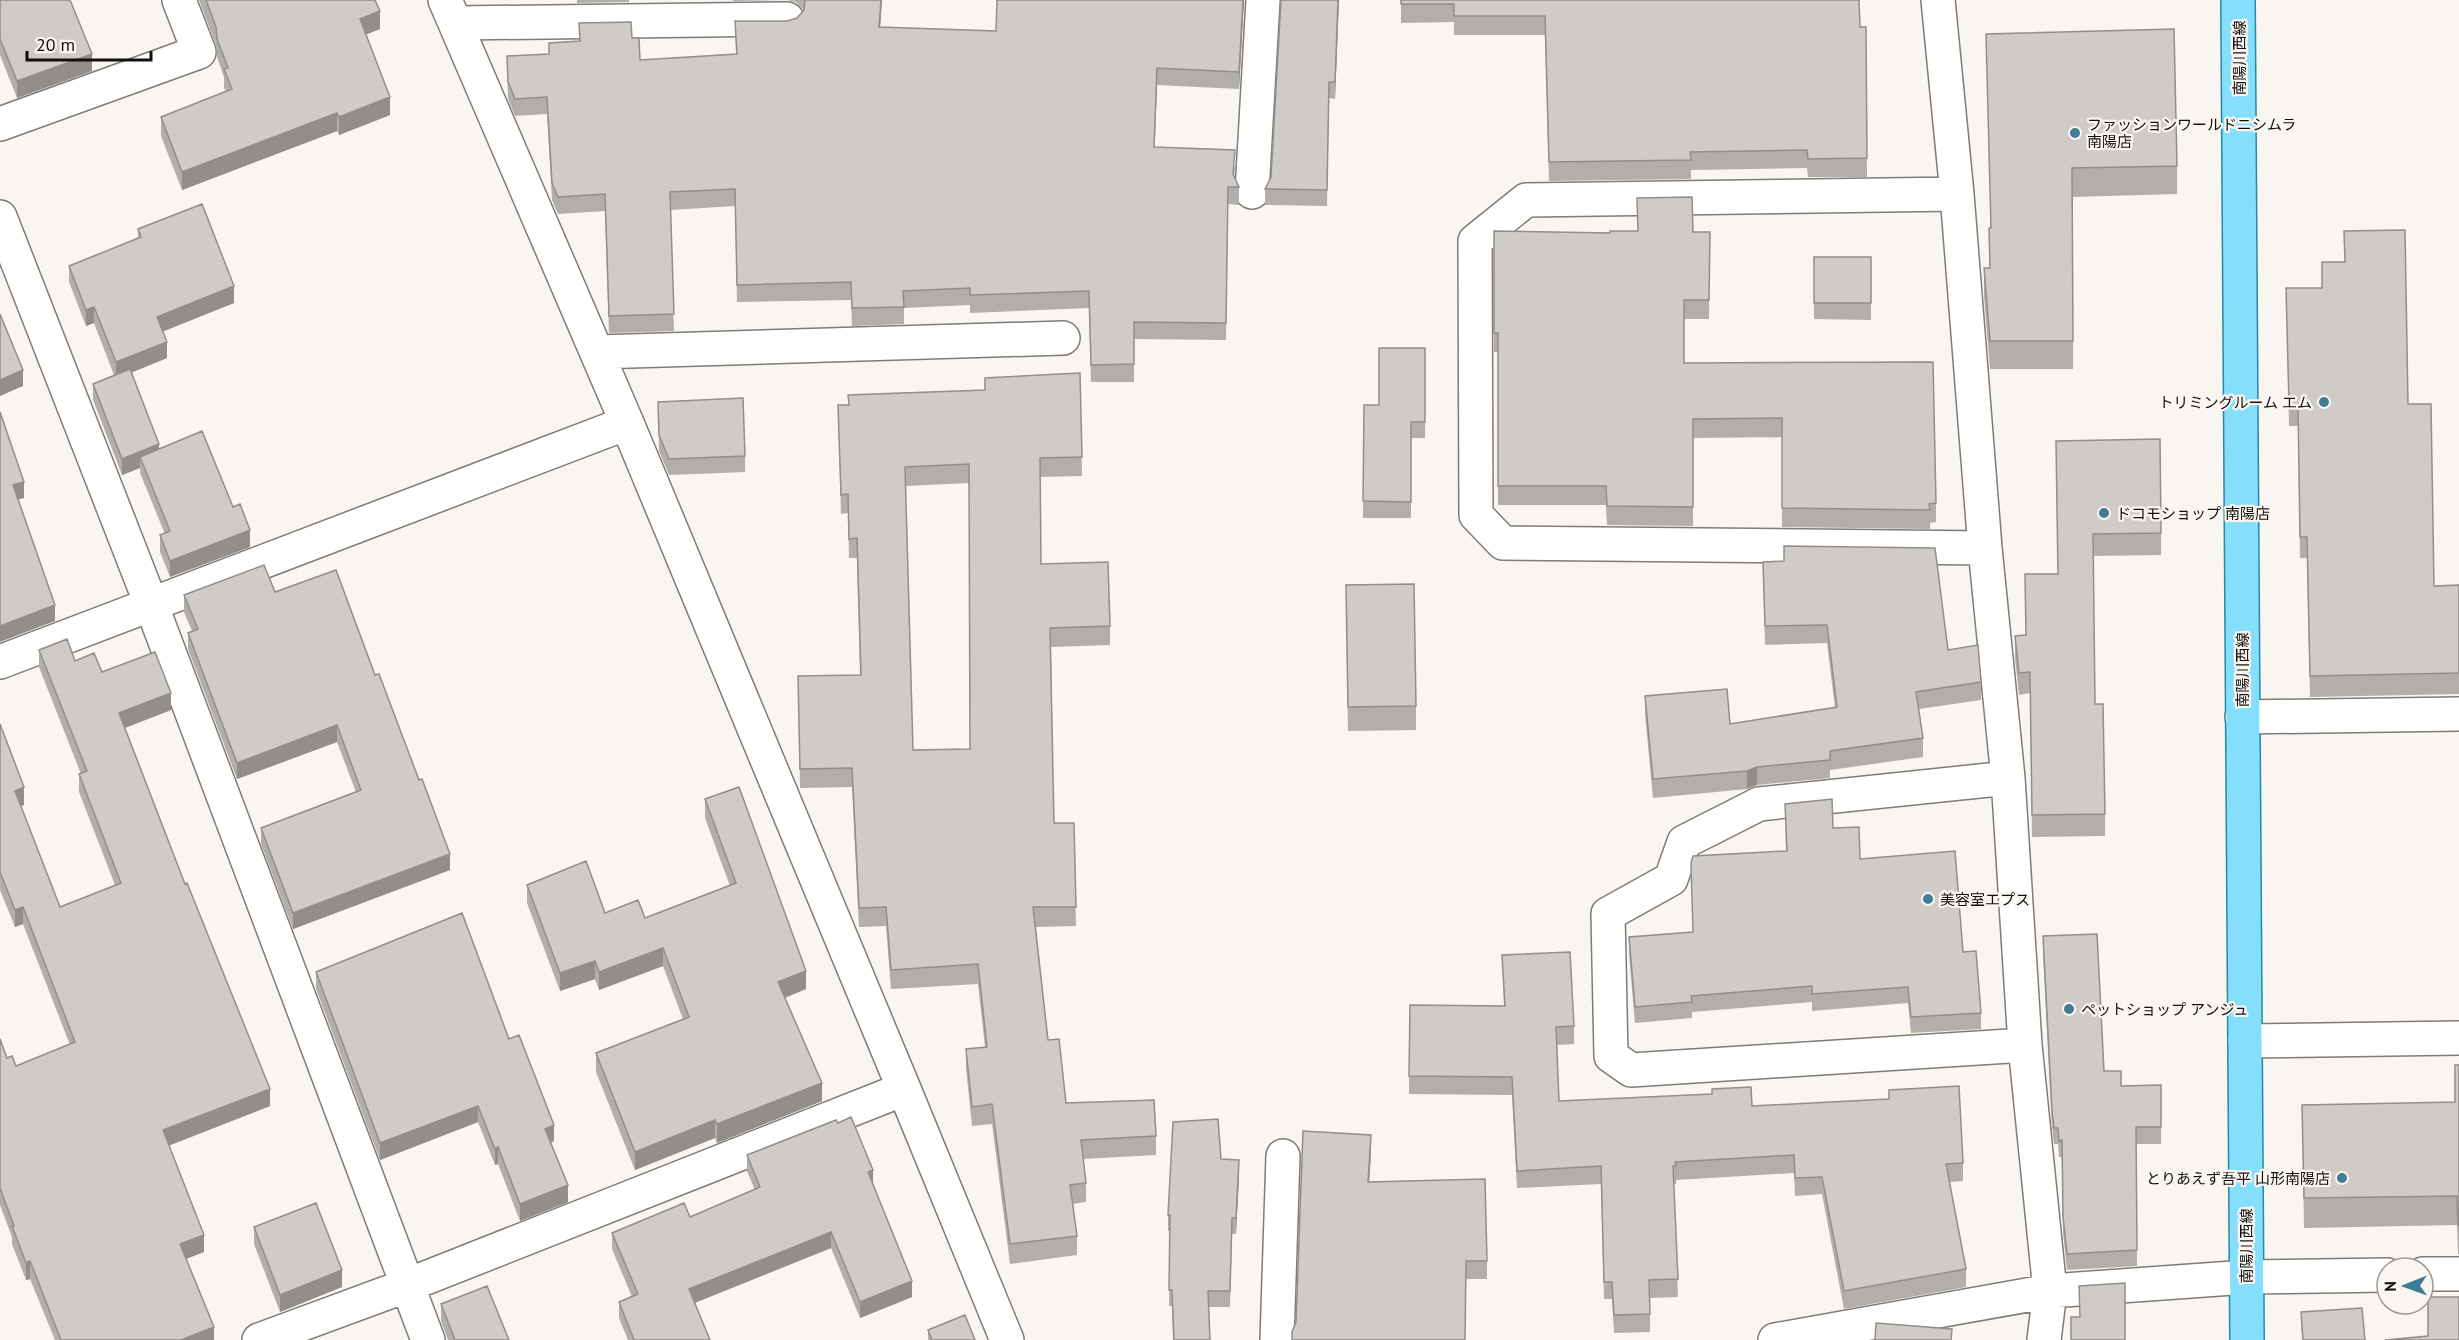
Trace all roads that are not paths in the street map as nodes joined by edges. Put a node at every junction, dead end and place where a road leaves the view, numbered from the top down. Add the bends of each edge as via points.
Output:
1 (179, 0) edge
2 (1263, 0) edge
3 (1938, 0) edge
4 (2238, 0) edge
5 (451, 12) edge
6 (787, 19) edge
7 (0, 124) edge
8 (1252, 192) dead end
9 (1957, 194) junction
10 (0, 217) edge
11 (1063, 338) dead end
12 (597, 352) junction
13 (627, 423) junction
14 (1985, 548) junction
15 (151, 604) junction
16 (0, 662) edge
17 (2459, 714) edge
18 (2242, 717) junction
19 (2008, 778) junction
20 (2459, 1038) edge
21 (2245, 1041) junction
22 (2025, 1046) junction
23 (904, 1089) junction
24 (1283, 1156) dead end
25 (2435, 1274) edge
26 (2459, 1274) edge
27 (2375, 1275) edge
28 (2247, 1277) junction
29 (408, 1285) junction
30 (2050, 1291) junction
31 (259, 1340) edge
32 (428, 1340) edge
33 (1006, 1340) edge
34 (1277, 1340) edge
35 (1775, 1340) edge
36 (2044, 1340) edge
37 (2247, 1340) edge

1 - 7 street via 199,52
2 - 8 street
3 - 9 street
4 - 18 main road, 南陽川西線
5 - 6 street
5 - 12 street
9 - 14 street
9 - 14 street via 1526,200 1475,241 1476,515 1503,543
10 - 15 street
11 - 12 street
12 - 13 street
13 - 15 street
13 - 23 street
14 - 19 street
15 - 16 street
15 - 29 street
17 - 18 street
18 - 21 main road, 南陽川西線
19 - 22 street
19 - 22 street via 1759,804 1684,842 1671,879 1608,914 1611,1056 1631,1070
20 - 21 street
21 - 28 main road, 南陽川西線
22 - 30 street
23 - 29 street
23 - 33 street
24 - 34 street
25 - 26 street
27 - 28 street
28 - 30 street
28 - 37 main road, 南陽川西線
29 - 31 street
29 - 32 street
30 - 35 street
30 - 36 street

